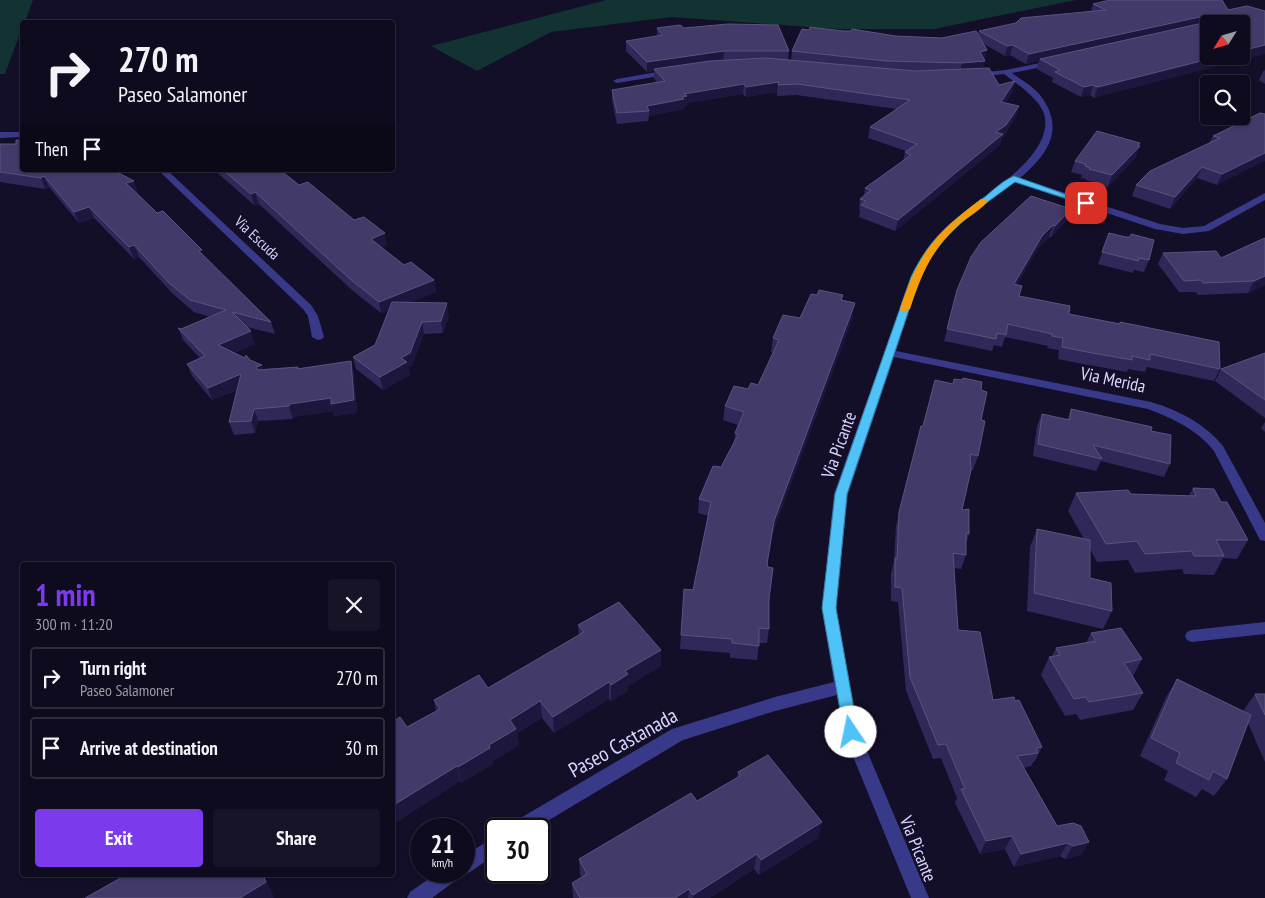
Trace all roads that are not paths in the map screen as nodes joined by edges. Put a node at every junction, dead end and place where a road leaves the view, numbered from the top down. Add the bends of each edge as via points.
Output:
1 (1063, 60) edge
2 (680, 71) edge
3 (1006, 72) junction
4 (969, 76) edge
5 (617, 81) dead end
6 (0, 135) edge
7 (20, 135) edge
8 (164, 172) edge
9 (1014, 178) junction
10 (1265, 196) edge
11 (318, 337) dead end
12 (891, 353) junction
13 (1265, 536) edge
14 (1265, 628) edge
15 (1192, 636) dead end
16 (842, 687) junction
17 (537, 818) edge
18 (438, 883) edge
19 (416, 898) edge
20 (920, 898) edge

1 - 3 street
2 - 5 street
3 - 4 street
3 - 9 street, Via Picante via 1038,95 1048,110 1052,126 1043,149
6 - 7 street
8 - 11 street, Via Escuda via 307,307 313,316
9 - 10 street via 1158,227 1183,231 1206,229
9 - 12 street, Via Picante via 952,226 932,248 916,277
12 - 13 street, Via Merida via 1151,406 1174,414 1198,428 1219,449
12 - 16 street, Via Picante via 841,494 829,608
14 - 15 street
16 - 17 street, Paseo Castanada via 678,734
16 - 20 street, Via Picante via 851,732
18 - 19 street

